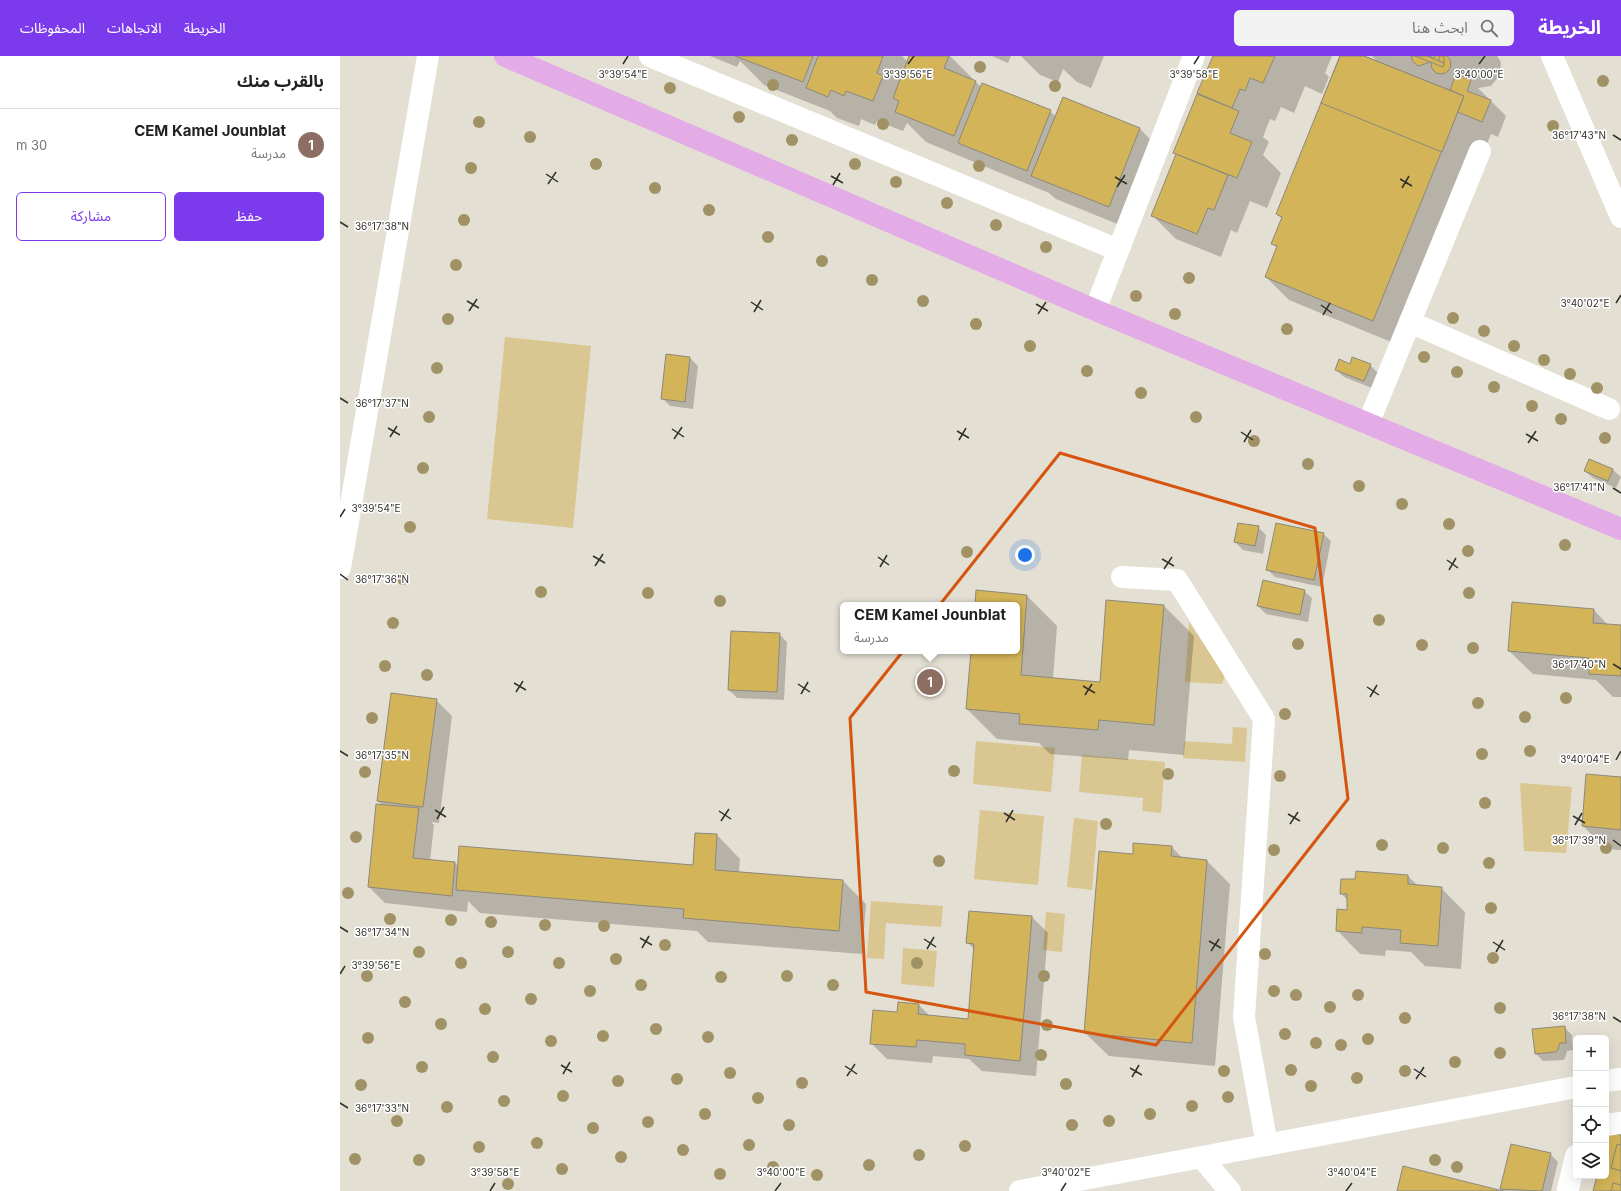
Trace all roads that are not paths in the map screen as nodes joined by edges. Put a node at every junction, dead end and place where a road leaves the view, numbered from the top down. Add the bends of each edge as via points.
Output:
1 (428, 56) edge
2 (505, 56) edge
3 (650, 56) edge
4 (1194, 56) edge
5 (1552, 56) edge
6 (1480, 151) dead end
7 (1621, 217) edge
8 (1118, 250) junction
9 (1095, 310) junction
10 (1410, 322) junction
11 (1609, 408) dead end
12 (1368, 424) junction
13 (1621, 529) edge
14 (340, 568) edge
15 (1122, 577) dead end
16 (1621, 1079) edge
17 (1609, 1081) edge
18 (1573, 1088) edge
19 (1621, 1123) edge
20 (1609, 1125) edge
21 (1267, 1146) junction
22 (1202, 1158) junction
23 (1573, 1168) edge
24 (1568, 1189) dead end
25 (1020, 1191) edge
26 (1230, 1191) edge

1 - 14 street
2 - 9 main road
3 - 8 street
4 - 8 street
5 - 7 street
6 - 10 street
8 - 9 street
9 - 12 main road
10 - 11 street
10 - 12 street
12 - 13 main road
15 - 21 street via 1177,580 1264,719 1244,1017
16 - 17 street
18 - 21 street
19 - 20 street
21 - 22 street
22 - 25 street
22 - 26 street
23 - 24 street

